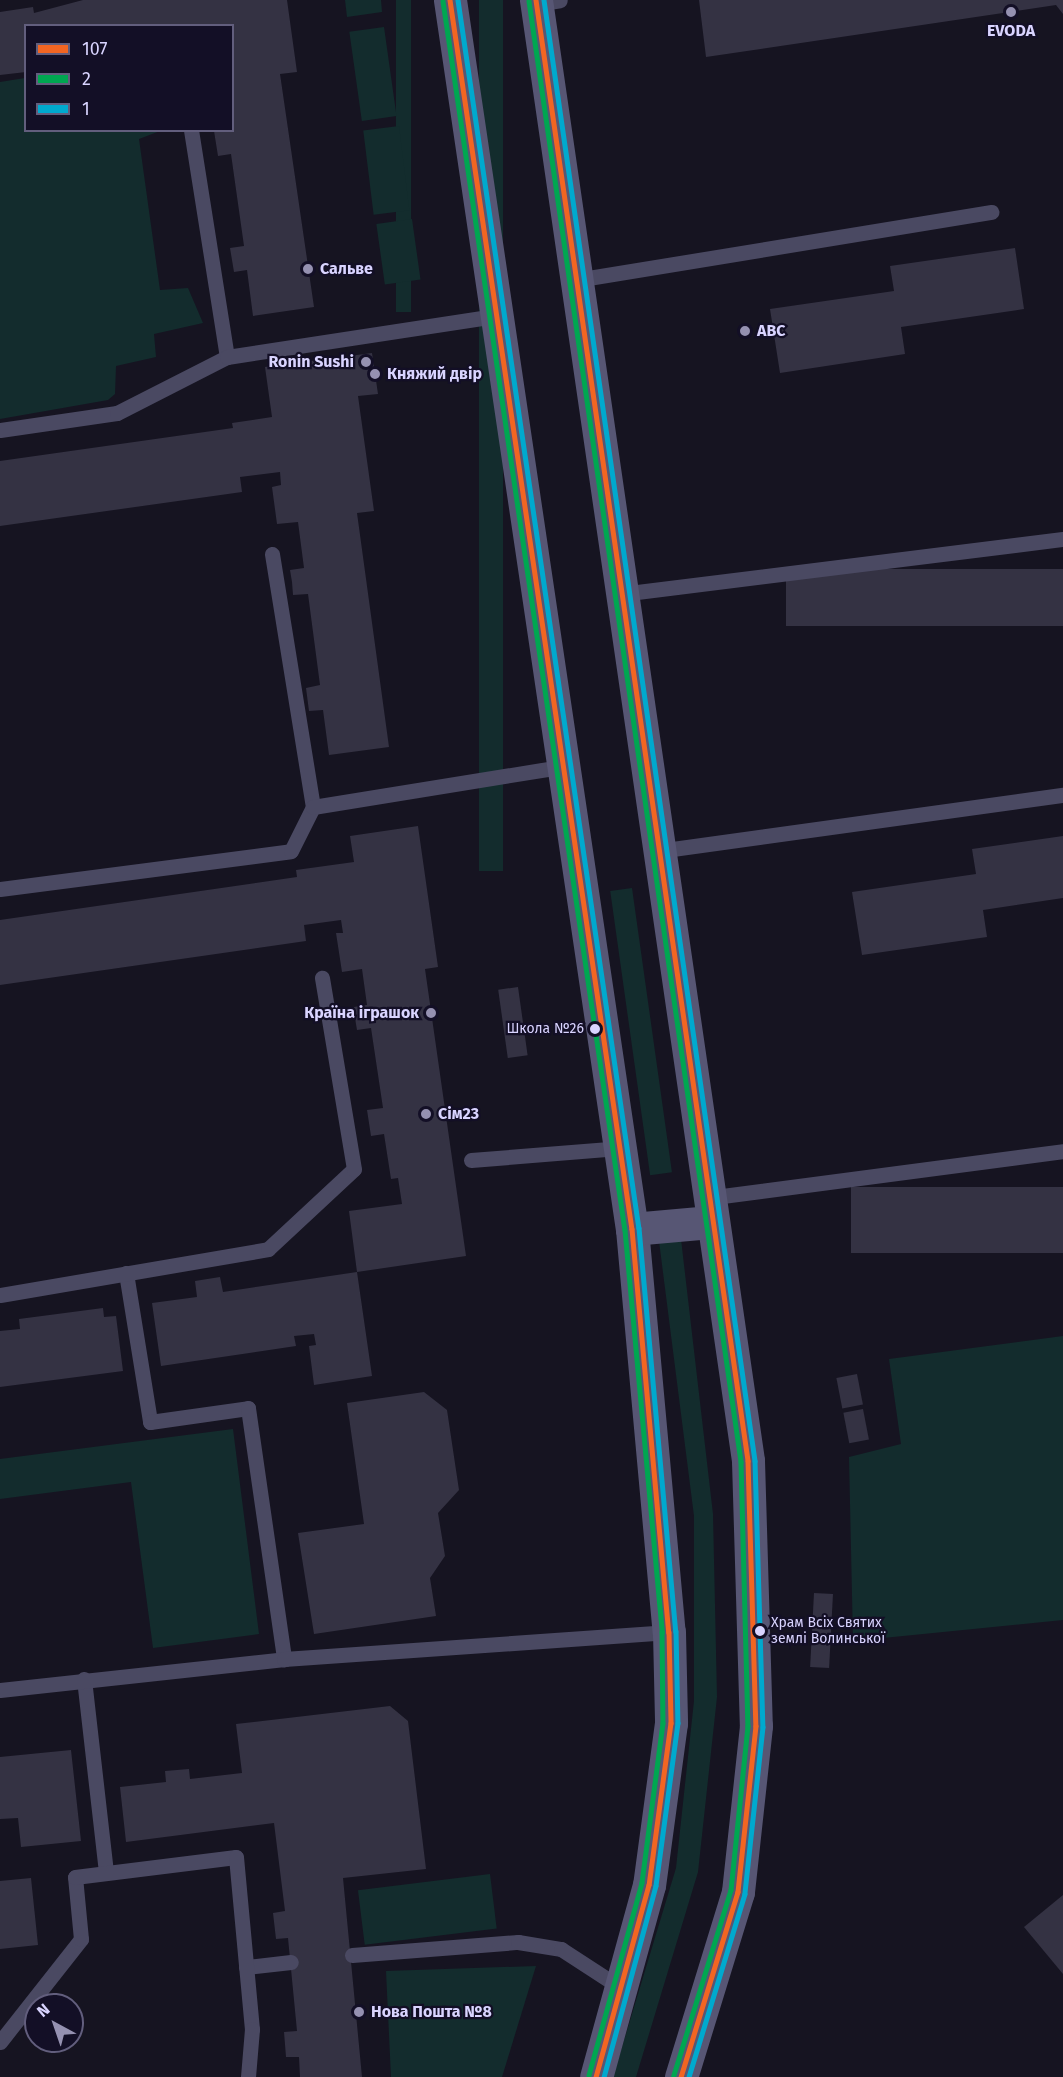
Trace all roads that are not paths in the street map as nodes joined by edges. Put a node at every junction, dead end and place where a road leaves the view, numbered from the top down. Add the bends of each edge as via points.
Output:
1 (450, 0) edge
2 (544, 1) edge
3 (191, 132) edge
4 (991, 212) dead end
5 (576, 280) junction
6 (495, 316) junction
7 (227, 357) junction
8 (0, 430) edge
9 (1063, 539) edge
10 (272, 554) dead end
11 (621, 594) junction
12 (560, 767) junction
13 (1063, 795) edge
14 (313, 807) junction
15 (658, 851) junction
16 (0, 889) edge
17 (322, 978) dead end
18 (619, 1148) junction
19 (1063, 1151) edge
20 (471, 1160) dead end
21 (709, 1210) junction
22 (632, 1229) junction
23 (126, 1273) junction
24 (0, 1294) edge
25 (669, 1632) junction
26 (284, 1659) junction
27 (84, 1679) junction
28 (0, 1690) edge
29 (106, 1873) junction
30 (352, 1955) dead end
31 (291, 1962) dead end
32 (246, 1967) junction
33 (621, 1988) junction
34 (0, 2042) edge
35 (248, 2077) edge
36 (596, 2077) edge
37 (681, 2077) edge

1 - 6 main road
2 - 5 main road
3 - 7 lane
4 - 5 lane
5 - 11 main road
6 - 7 lane
6 - 12 main road
7 - 8 lane via 117,413
9 - 11 lane
10 - 14 lane
11 - 15 main road
12 - 14 lane
12 - 18 main road
13 - 15 lane
14 - 16 lane via 291,851
15 - 21 main road
17 - 23 lane via 354,1169 268,1249
18 - 20 lane
18 - 22 main road
19 - 21 lane
21 - 22 main road
21 - 37 main road via 748,1461 756,1726 738,1892
22 - 25 main road
23 - 24 lane
23 - 26 lane via 150,1422 248,1408
25 - 26 lane
25 - 33 main road via 669,1734 649,1885
26 - 27 lane
27 - 28 lane
27 - 29 lane
29 - 32 lane via 236,1857
29 - 34 lane via 75,1877 81,1939
30 - 33 lane via 518,1942 561,1949
31 - 32 lane
32 - 35 lane via 252,2028
33 - 36 main road

